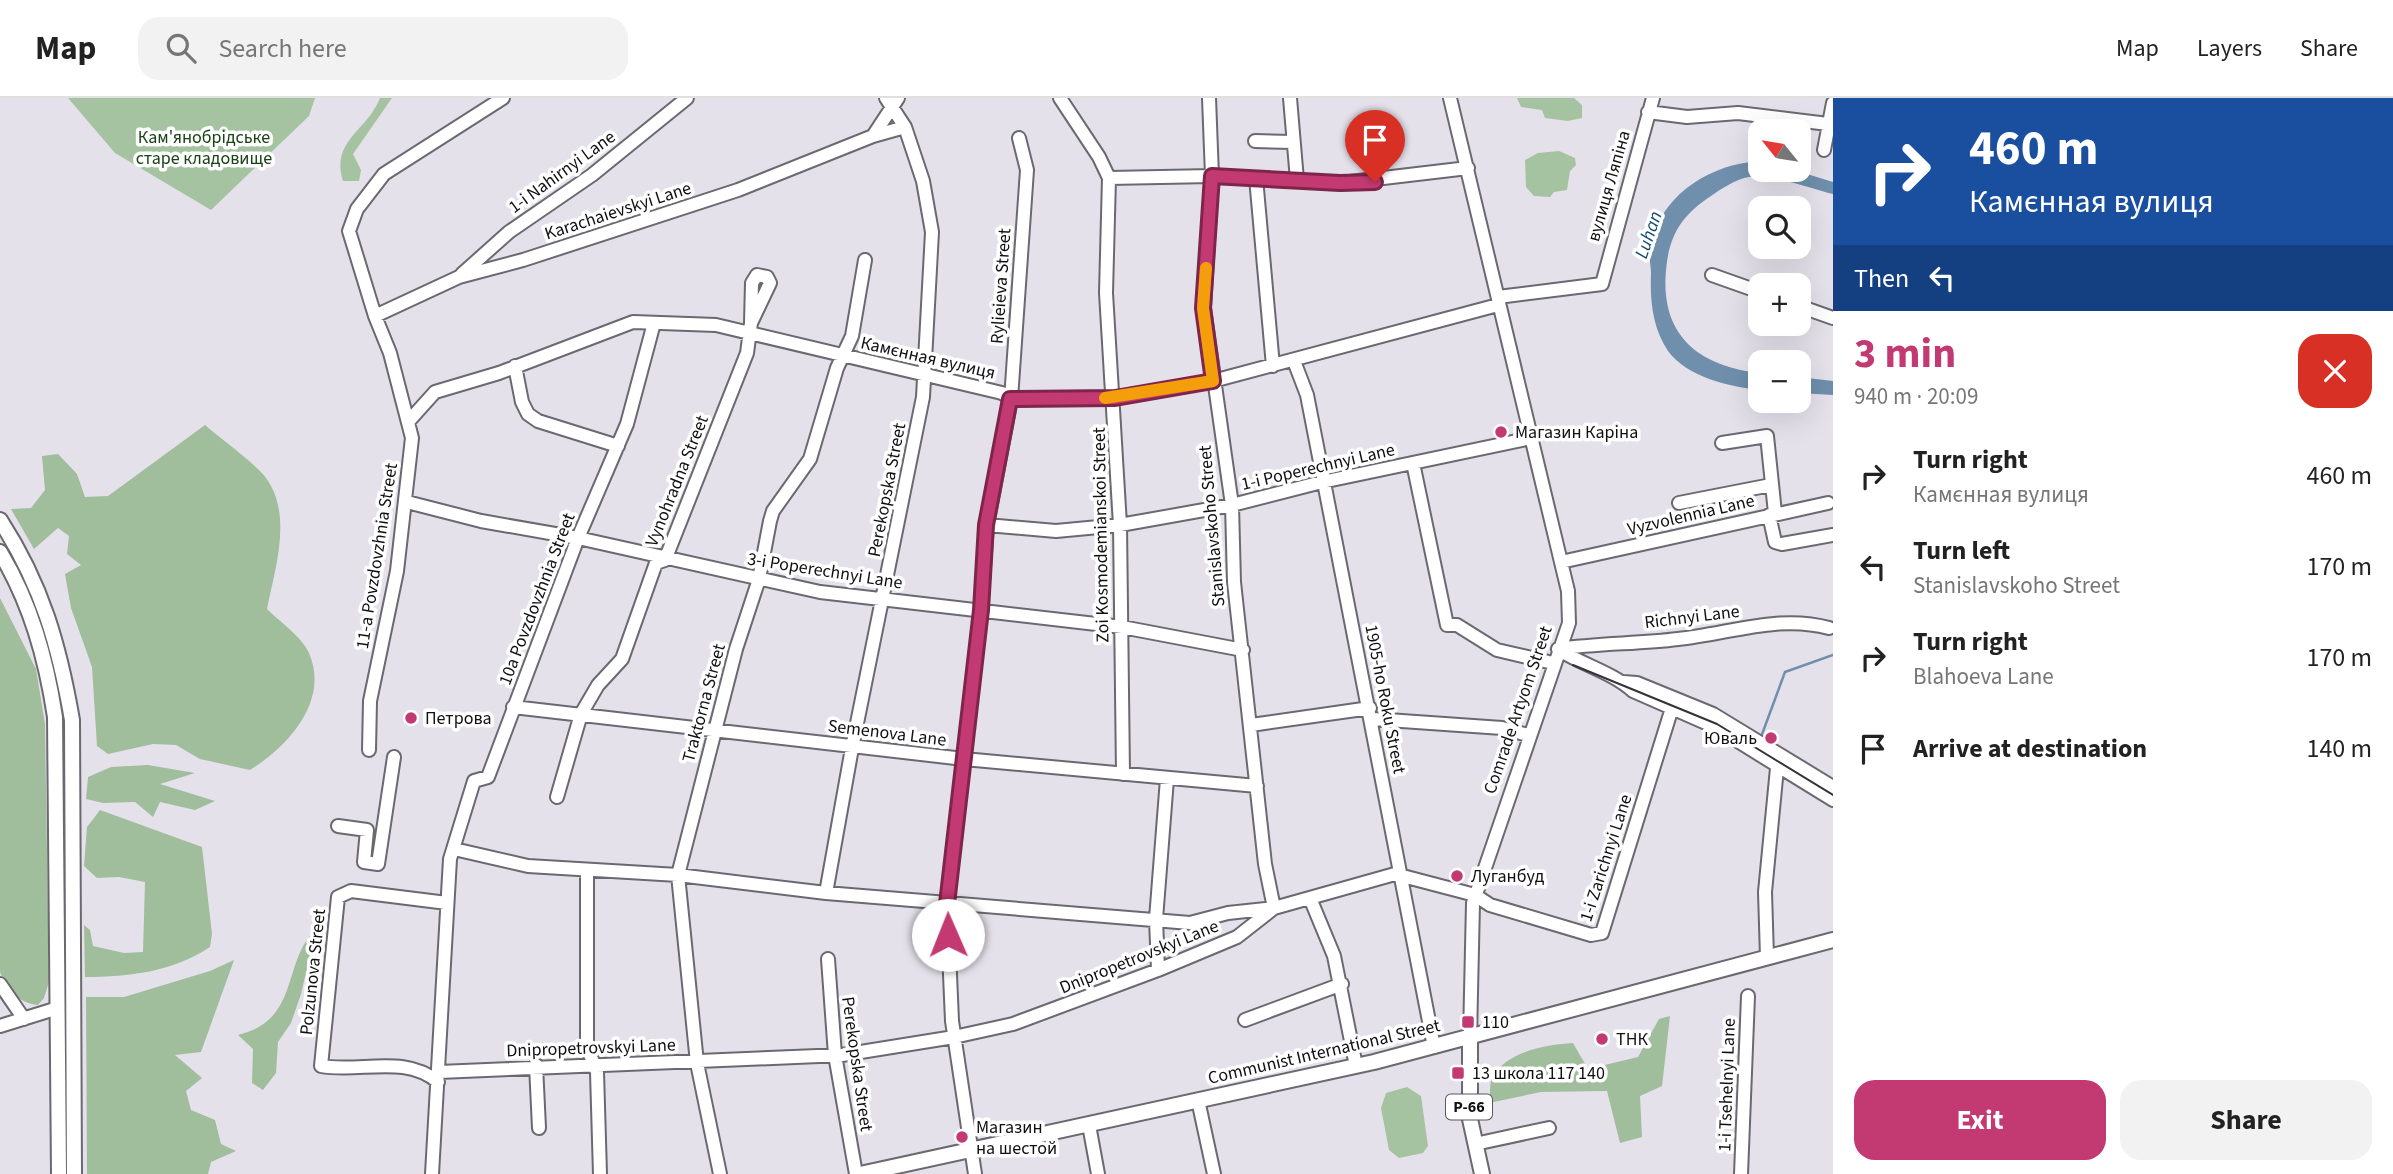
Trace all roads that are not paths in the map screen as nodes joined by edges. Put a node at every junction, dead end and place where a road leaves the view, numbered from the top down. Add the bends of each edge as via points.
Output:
1 (503, 98) edge
2 (687, 98) edge
3 (1060, 98) edge
4 (1209, 98) edge
5 (1290, 98) edge
6 (1450, 98) edge
7 (1653, 98) edge
8 (892, 102) edge
9 (1833, 103) edge
10 (1648, 112) junction
11 (1828, 124) junction
12 (905, 127) junction
13 (873, 136) junction
14 (1019, 138) dead end
15 (1255, 141) dead end
16 (1293, 142) junction
17 (1824, 150) dead end
18 (1468, 168) junction
19 (1212, 176) junction
20 (1109, 178) junction
21 (1256, 178) junction
22 (1297, 180) junction
23 (865, 260) dead end
24 (1712, 275) dead end
25 (459, 277) junction
26 (1602, 284) joint
27 (1748, 288) edge
28 (1500, 300) junction
29 (1811, 310) edge
30 (375, 316) junction
31 (1833, 318) edge
32 (654, 323) junction
33 (752, 328) junction
34 (842, 356) junction
35 (1294, 360) junction
36 (515, 366) junction
37 (1273, 366) junction
38 (924, 375) junction
39 (1213, 381) junction
40 (1115, 398) junction
41 (1010, 399) junction
42 (408, 422) junction
43 (1531, 438) junction
44 (1722, 443) dead end
45 (618, 446) junction
46 (1413, 463) junction
47 (1322, 482) junction
48 (1772, 485) junction
49 (407, 502) junction
50 (1679, 503) dead end
51 (1828, 503) dead end
52 (1231, 505) junction
53 (1772, 514) junction
54 (0, 520) edge
55 (986, 525) junction
56 (1120, 525) junction
57 (1833, 535) edge
58 (578, 538) junction
59 (0, 552) edge
60 (665, 560) junction
61 (1561, 562) junction
62 (759, 579) junction
63 (883, 599) junction
64 (981, 610) junction
65 (1122, 627) junction
66 (1829, 628) dead end
67 (1558, 649) junction
68 (1243, 650) junction
69 (1553, 663) junction
70 (1623, 682) junction
71 (513, 707) junction
72 (1672, 708) junction
73 (582, 714) junction
74 (1372, 714) junction
75 (1251, 725) junction
76 (717, 729) junction
77 (1528, 735) junction
78 (852, 748) junction
79 (369, 750) dead end
80 (394, 757) dead end
81 (964, 760) junction
82 (1777, 768) junction
83 (1123, 775) junction
84 (1167, 779) junction
85 (1257, 786) junction
86 (1833, 787) edge
87 (557, 797) dead end
88 (1833, 800) edge
89 (338, 826) dead end
90 (454, 849) junction
91 (587, 871) junction
92 (678, 875) junction
93 (1401, 876) junction
94 (827, 894) junction
95 (1475, 895) junction
96 (1310, 898) junction
97 (447, 903) junction
98 (947, 904) junction
99 (1274, 908) junction
100 (1156, 919) junction
101 (1833, 940) edge
102 (1767, 957) junction
103 (828, 959) dead end
104 (1158, 970) junction
105 (0, 984) edge
106 (1342, 984) junction
107 (1748, 996) dead end
108 (58, 1008) junction
109 (24, 1019) junction
110 (1245, 1020) dead end
111 (0, 1026) edge
112 (954, 1037) junction
113 (1470, 1038) junction
114 (1434, 1047) junction
115 (835, 1055) junction
116 (697, 1063) junction
117 (536, 1065) junction
118 (321, 1066) joint
119 (594, 1066) junction
120 (1356, 1066) junction
121 (438, 1077) junction
122 (1198, 1100) junction
123 (1089, 1125) junction
124 (539, 1128) dead end
125 (1549, 1128) dead end
126 (1475, 1144) junction
127 (971, 1151) junction
128 (59, 1174) edge
129 (74, 1174) edge
130 (432, 1174) edge
131 (600, 1174) edge
132 (720, 1174) edge
133 (858, 1174) edge
134 (975, 1174) edge
135 (1098, 1174) edge
136 (1214, 1174) edge
137 (1482, 1174) edge
138 (1741, 1174) edge

1 - 30 street, 11-a Povzdovzhnia Street via 384,174 357,209 349,232
2 - 25 street, 1-i Nahirnyi Lane via 592,175 509,232
3 - 20 street, Zoi Kosmodemianskoi Street
4 - 19 street, Stanislavskoho Street
5 - 16 street
6 - 18 street, Comrade Artyom Street
7 - 10 street, вулиця Ляпіна
8 - 12 street, Perekopska Street
8 - 13 street
9 - 11 street
10 - 11 street via 1687,117 1738,113
10 - 26 street, вулиця Ляпіна
11 - 17 street
12 - 13 street, Karachaievskyi Lane
12 - 38 street, Perekopska Street via 923,181 932,232
13 - 25 street, Karachaievskyi Lane via 738,190
14 - 41 street, Rylieieva Street via 1027,170
15 - 16 street
16 - 22 street
18 - 22 street via 1375,182
18 - 28 street, Comrade Artyom Street
19 - 20 street
19 - 21 street
19 - 39 street, Stanislavskoho Street via 1203,308
20 - 40 street, Zoi Kosmodemianskoi Street via 1106,293
21 - 22 street
21 - 37 street
23 - 34 street, Traktorna Street via 852,335
24 - 27 street
25 - 30 street, Karachaievskyi Lane
26 - 28 street, Камєнная вулиця
28 - 35 street, Камєнная вулиця
28 - 43 street, Comrade Artyom Street
29 - 31 street
30 - 42 street, 11-a Povzdovzhnia Street
32 - 33 street, Камєнная вулиця
32 - 36 street, Камєнная вулиця via 634,321
32 - 45 street, 10a Povzdovzhnia Street
33 - 34 street, Камєнная вулиця
33 - 60 street, Vynohradna Street via 723,416
34 - 38 street, Камєнная вулиця
34 - 62 street, Traktorna Street via 810,459 773,511
35 - 37 street, Камєнная вулиця
35 - 47 street, 1905-ho Roku Street via 1307,396
36 - 42 street, Камєнная вулиця via 435,392
36 - 45 street via 528,414
37 - 39 street, Камєнная вулиця
38 - 41 street, Камєнная вулиця via 1002,393
38 - 63 street, Perekopska Street
39 - 40 street, Камєнная вулиця
39 - 52 street, Stanislavskoho Street
40 - 41 street, Камєнная вулиця
40 - 56 street, Zoi Kosmodemianskoi Street
41 - 55 street, Rylieieva Street
42 - 49 street, 11-a Povzdovzhnia Street via 412,438
43 - 46 street, 1-i Poperechnyi Lane
43 - 61 street, Comrade Artyom Street
44 - 48 street via 1767,436
45 - 58 street, 10a Povzdovzhnia Street
46 - 47 street, 1-i Poperechnyi Lane
46 - 69 street via 1447,625 1457,625 1497,650
47 - 52 street, 1-i Poperechnyi Lane
47 - 74 street, 1905-ho Roku Street
48 - 50 street
48 - 53 street
49 - 58 street, 3-i Poperechnyi Lane
49 - 79 street, 11-a Povzdovzhnia Street via 370,701
51 - 53 street, Vyzvolennia Lane
52 - 56 street, 1-i Poperechnyi Lane
52 - 68 street, Stanislavskoho Street
53 - 57 street via 1775,541 1782,544
53 - 61 street, Vyzvolennia Lane
54 - 129 main road via 48,612 72,720
55 - 56 street, 1-i Poperechnyi Lane via 1056,531
55 - 64 street, Rylieieva Street
56 - 65 street, Zoi Kosmodemianskoi Street
58 - 60 street, 3-i Poperechnyi Lane
58 - 71 street, 10a Povzdovzhnia Street
59 - 108 main road via 34,622 55,717
60 - 62 street, 3-i Poperechnyi Lane
60 - 73 street, Vynohradna Street via 656,563 622,659 598,685
61 - 67 street, Comrade Artyom Street via 1569,622
62 - 63 street, 3-i Poperechnyi Lane
62 - 76 street, Traktorna Street
63 - 64 street, 3-i Poperechnyi Lane
63 - 78 street, Perekopska Street
64 - 65 street, 3-i Poperechnyi Lane
64 - 81 street, Rylieieva Street
65 - 68 street, 3-i Poperechnyi Lane
65 - 83 street, Zoi Kosmodemianskoi Street
66 - 67 street, Richnyi Lane via 1783,623 1679,639
67 - 69 street, Comrade Artyom Street
67 - 70 street
68 - 75 street, Stanislavskoho Street
69 - 77 street, Comrade Artyom Street
70 - 72 street
70 - 86 street via 1637,683 1713,714
71 - 73 street, Semenova Lane
71 - 90 street, 10a Povzdovzhnia Street via 488,777 474,780
72 - 82 street via 1715,727
72 - 95 street, 1-i Zarichnyi Lane via 1602,933 1591,935 1503,909
73 - 76 street, Semenova Lane
73 - 87 street, Vynohradna Street
74 - 75 street
74 - 77 street
74 - 93 street, 1905-ho Roku Street
75 - 85 street, Stanislavskoho Street
76 - 78 street, Semenova Lane
76 - 92 street, Traktorna Street
77 - 95 street, Comrade Artyom Street
78 - 81 street, Semenova Lane
78 - 94 street, Perekopska Street
80 - 89 street via 378,864 364,862 367,830
81 - 83 street, Semenova Lane
81 - 98 street, Rylieieva Street
82 - 88 street
82 - 102 street via 1765,892
83 - 84 street, Semenova Lane
84 - 85 street, Semenova Lane
84 - 100 street
85 - 99 street, Stanislavskoho Street
90 - 91 street, Dnipropetrovskyi Lane via 528,866
90 - 97 street, 10a Povzdovzhnia Street
91 - 92 street, Dnipropetrovskyi Lane
91 - 119 street via 587,1047
92 - 94 street, Dnipropetrovskyi Lane
92 - 116 street, Traktorna Street
93 - 95 street
93 - 96 street
93 - 114 street, 1905-ho Roku Street
94 - 98 street, Dnipropetrovskyi Lane
95 - 113 street, Comrade Artyom Street
96 - 99 street
96 - 106 street
97 - 118 street, Polzunova Street via 351,891 338,897
97 - 121 street, 10a Povzdovzhnia Street
98 - 100 street, Dnipropetrovskyi Lane
98 - 112 street, Rylieieva Street
99 - 100 street, Dnipropetrovskyi Lane via 1190,922
99 - 104 street, Dnipropetrovskyi Lane via 1237,937
100 - 104 street
101 - 102 main road, Communist International Street
102 - 113 main road, Communist International Street
103 - 115 street, Perekopska Street
104 - 112 street, Dnipropetrovskyi Lane via 1013,1024
105 - 109 street
106 - 110 street
106 - 120 street
107 - 138 street, 1-i Tsehelnyi Lane
108 - 109 street
108 - 128 main road
109 - 111 street
112 - 115 street, Dnipropetrovskyi Lane
112 - 127 street, Rylieieva Street
113 - 114 main road, Communist International Street
113 - 126 main road, Comrade Artyom Street / Р-66 via 1468,1083
114 - 120 main road, Communist International Street
115 - 116 street, Dnipropetrovskyi Lane
115 - 133 street, Perekopska Street
116 - 119 street, Dnipropetrovskyi Lane
116 - 132 street, Traktorna Street
117 - 119 street, Dnipropetrovskyi Lane
117 - 121 street, Dnipropetrovskyi Lane
117 - 124 street
118 - 121 street, Dnipropetrovskyi Lane via 424,1070
119 - 131 street
120 - 122 main road, Communist International Street
121 - 130 street, 10a Povzdovzhnia Street
122 - 123 main road, Communist International Street
122 - 136 street
123 - 127 main road, Communist International Street
123 - 135 street
125 - 126 street
126 - 137 main road, Comrade Artyom Street / Р-66
127 - 133 main road, Communist International Street
127 - 134 street

